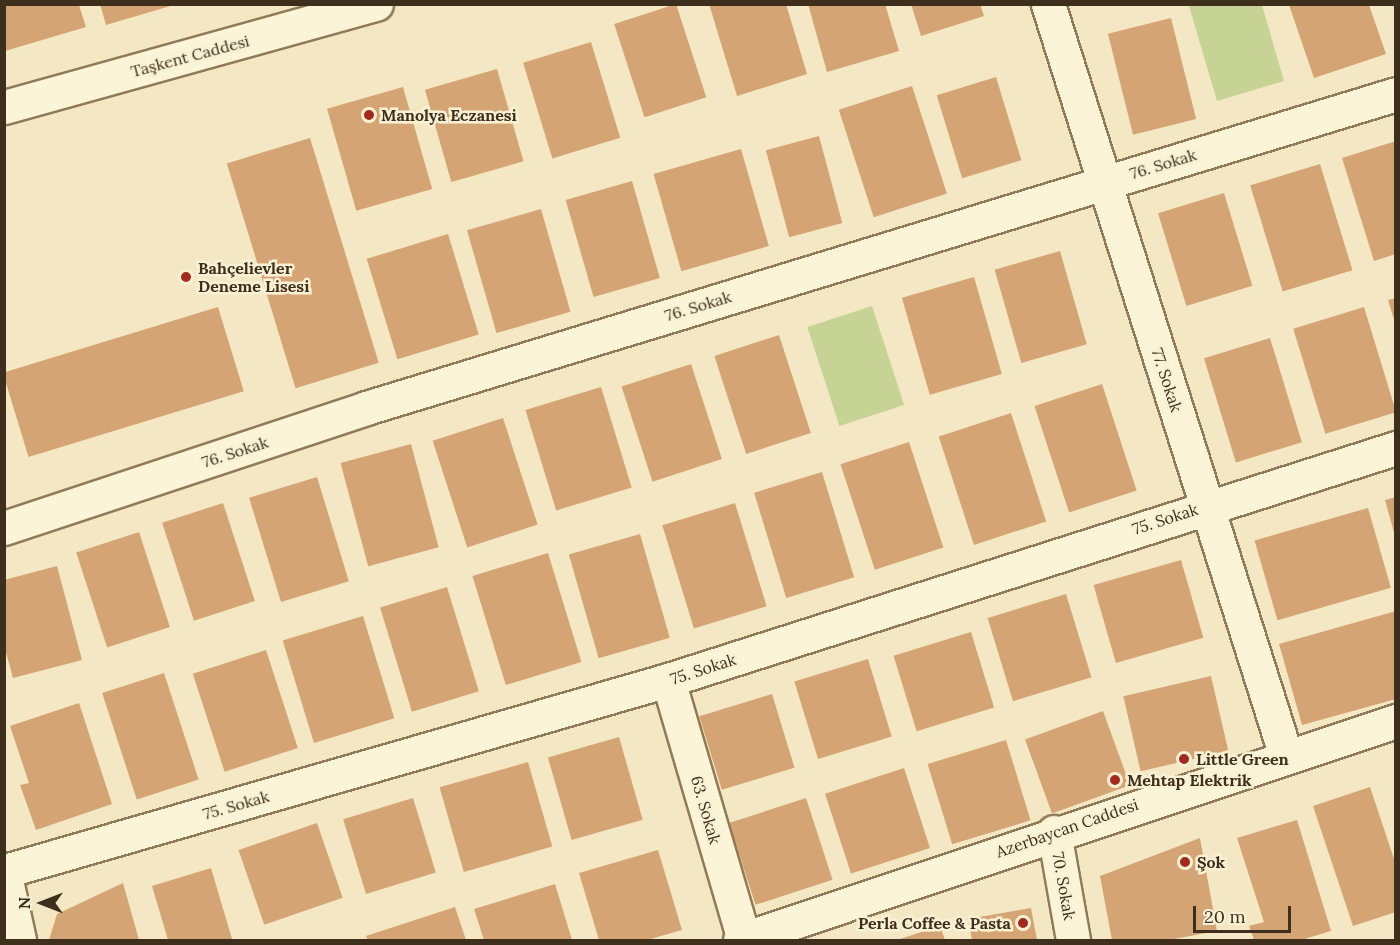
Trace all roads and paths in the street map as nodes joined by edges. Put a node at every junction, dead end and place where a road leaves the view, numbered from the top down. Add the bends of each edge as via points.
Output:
1 (376, 4) edge
2 (1048, 4) edge
3 (1395, 94) edge
4 (4, 107) edge
5 (1104, 182) junction
6 (1395, 448) edge
7 (1206, 506) junction
8 (4, 528) edge
9 (668, 680) junction
10 (1395, 720) edge
11 (1286, 756) junction
12 (1054, 832) junction
13 (5, 871) edge
14 (19, 940) edge
15 (742, 940) edge
16 (1073, 940) edge

1 - 4 street, Taşkent Caddesi
2 - 5 street, 77. Sokak
3 - 5 street, 76. Sokak
5 - 7 street, 77. Sokak
5 - 8 street, 76. Sokak via 366,408
6 - 7 street, 75. Sokak
7 - 9 street, 75. Sokak
7 - 11 street, 77. Sokak
9 - 13 street, 75. Sokak
9 - 15 street, 63. Sokak
10 - 11 street, Azerbaycan Caddesi
11 - 12 street, Azerbaycan Caddesi
12 - 15 street, Azerbaycan Caddesi
12 - 16 street, 70. Sokak
13 - 14 street

